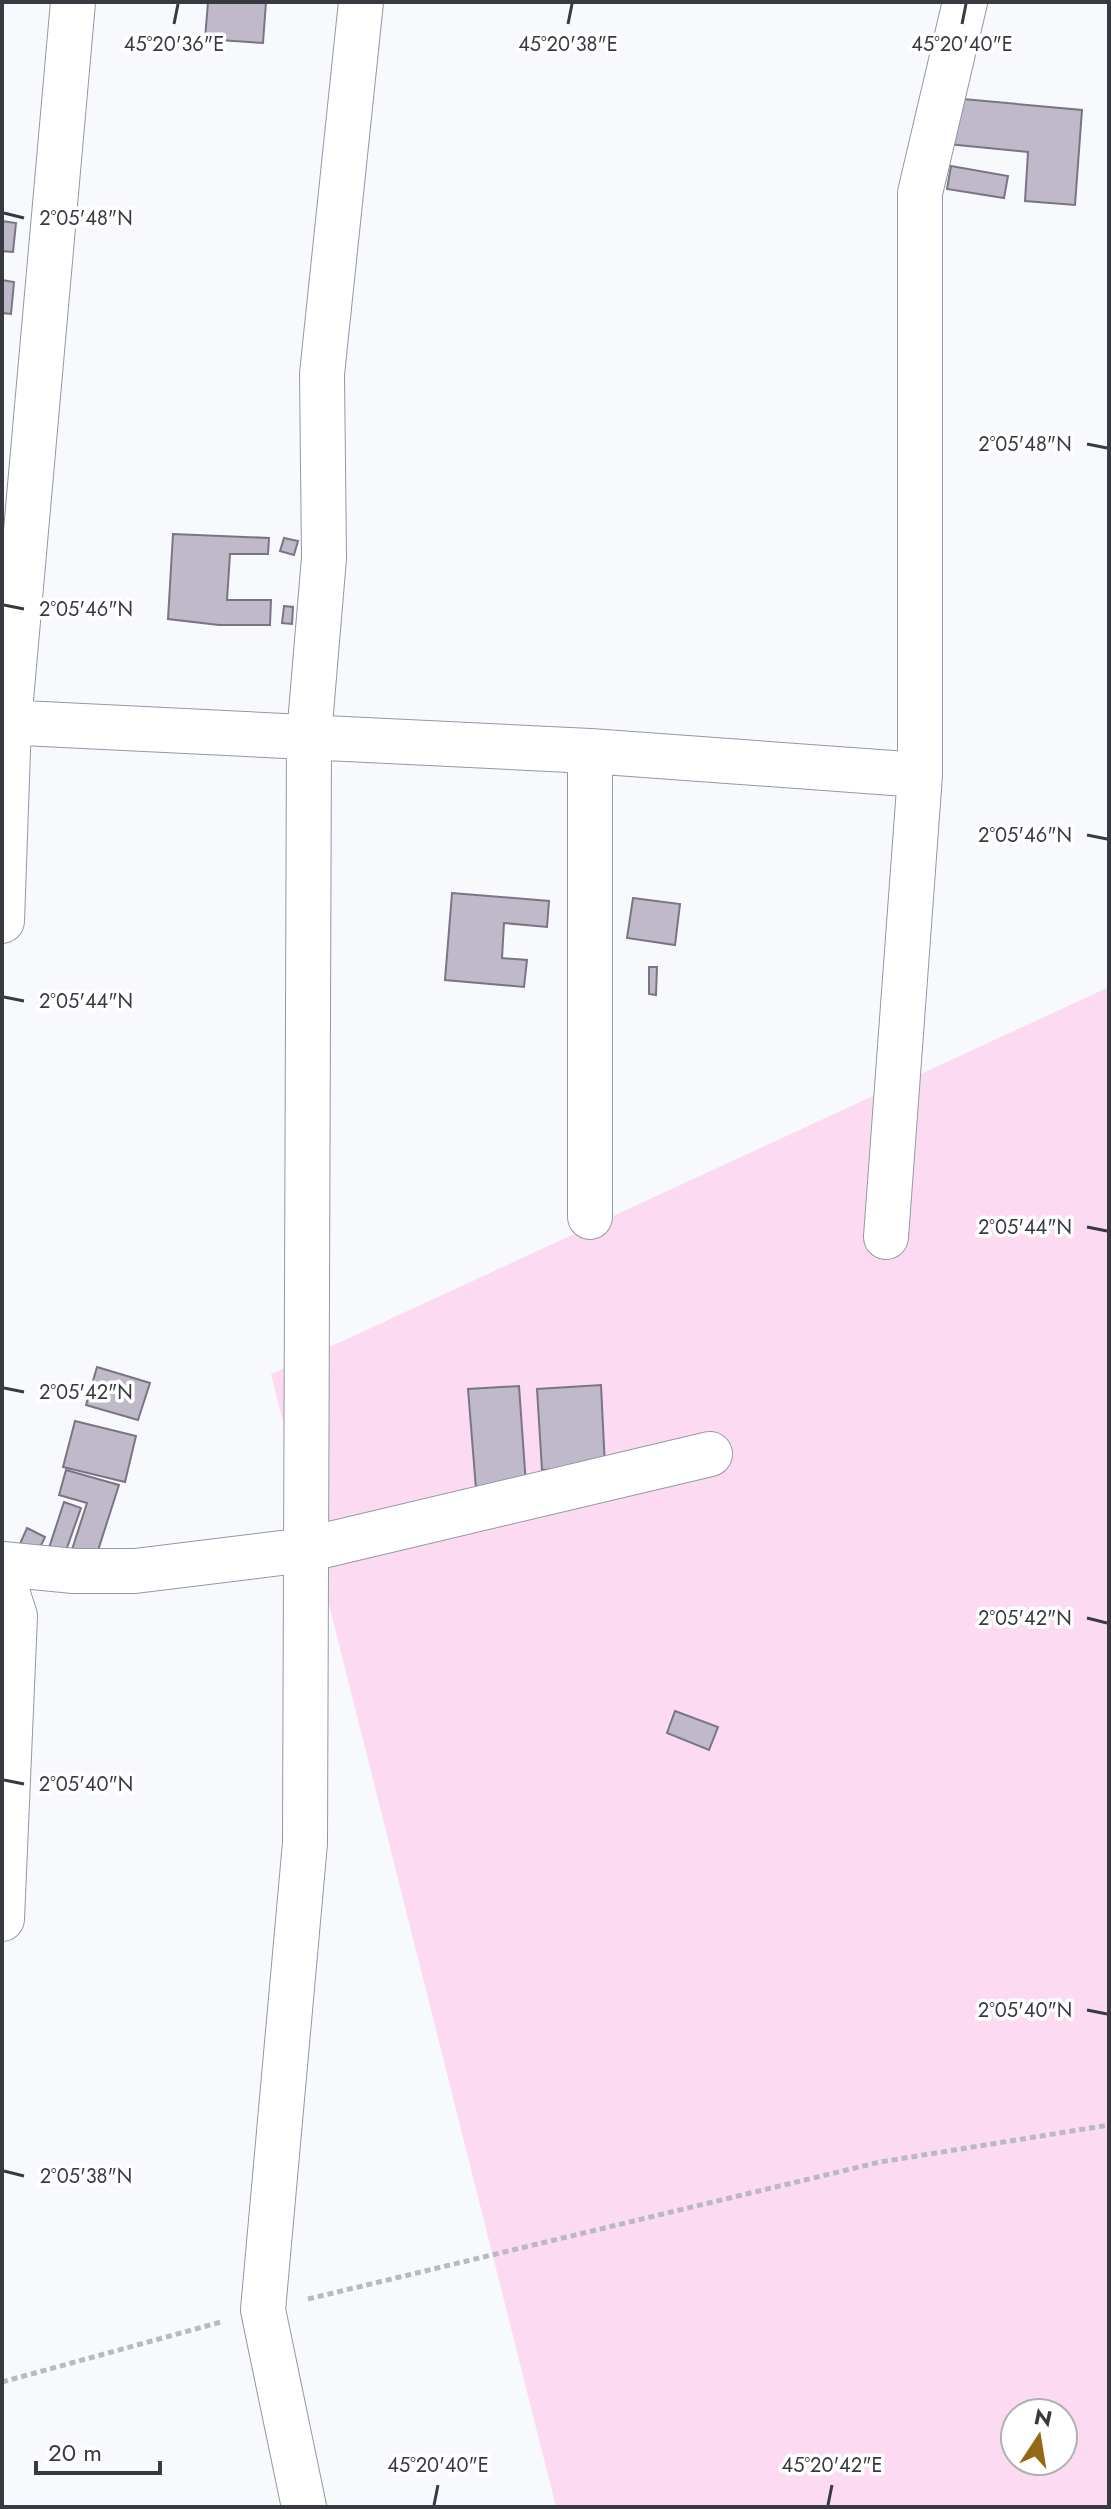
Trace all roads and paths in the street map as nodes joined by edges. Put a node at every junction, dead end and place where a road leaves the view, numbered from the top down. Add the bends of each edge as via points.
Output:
1 (73, 2) edge
2 (361, 2) edge
3 (965, 2) edge
4 (6, 722) edge
5 (309, 736) junction
6 (590, 751) junction
7 (920, 775) junction
8 (2, 921) edge
9 (590, 1217) dead end
10 (886, 1237) dead end
11 (710, 1454) dead end
12 (305, 1550) junction
13 (2, 1564) edge
14 (2, 1576) edge
15 (2, 1919) edge
16 (1109, 2125) edge
17 (263, 2310) junction
18 (2, 2382) edge
19 (304, 2507) edge

1 - 4 street
2 - 5 street via 322,374 324,558
3 - 7 street via 920,193
4 - 5 street
4 - 8 street
5 - 6 street
5 - 12 street
6 - 7 street
6 - 9 street
7 - 10 street
11 - 12 street
12 - 13 street via 135,1571
12 - 17 street via 305,1843
14 - 15 street via 15,1616
16 - 17 path via 880,2162
17 - 18 path
17 - 19 street

